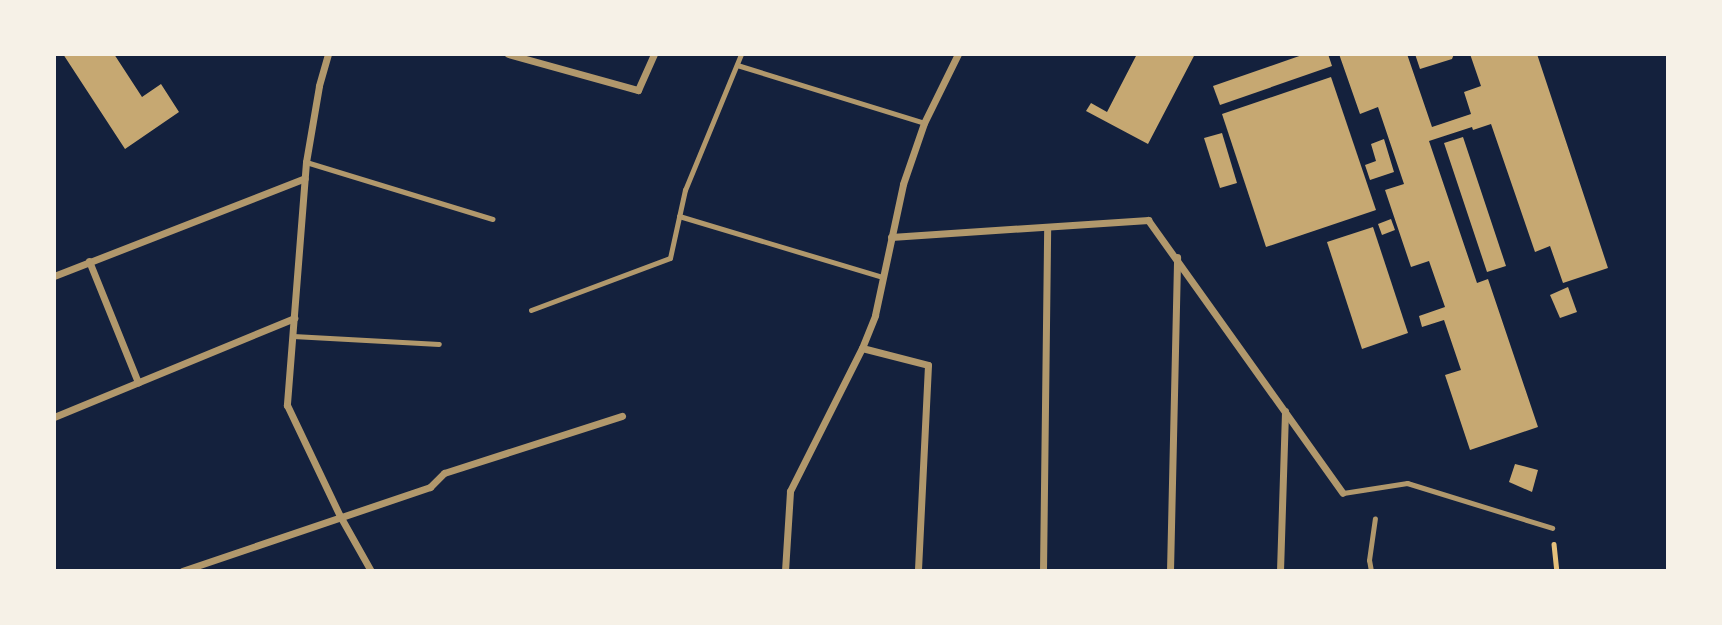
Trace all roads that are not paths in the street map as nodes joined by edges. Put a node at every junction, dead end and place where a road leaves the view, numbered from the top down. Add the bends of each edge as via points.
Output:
1 (328, 54) edge
2 (508, 54) edge
3 (654, 54) edge
4 (741, 54) edge
5 (958, 54) edge
6 (737, 65) junction
7 (925, 123) junction
8 (306, 162) junction
9 (305, 178) junction
10 (679, 216) junction
11 (493, 219) dead end
12 (1047, 227) junction
13 (891, 237) junction
14 (1177, 257) junction
15 (89, 261) junction
16 (54, 276) edge
17 (882, 277) junction
18 (531, 310) dead end
19 (294, 318) junction
20 (293, 336) junction
21 (439, 344) dead end
22 (862, 348) junction
23 (138, 382) junction
24 (1285, 409) junction
25 (54, 416) edge
26 (622, 416) dead end
27 (1343, 493) joint
28 (340, 516) junction
29 (1375, 518) dead end
30 (1552, 528) road end
31 (785, 569) edge
32 (182, 571) edge
33 (371, 571) edge
34 (774, 571) edge
35 (918, 571) edge
36 (1043, 571) edge
37 (1170, 571) edge
38 (1280, 571) edge
39 (1371, 571) edge

1 - 8 street
2 - 3 street via 638,90
4 - 6 lane
5 - 7 street
6 - 7 lane
6 - 10 lane via 685,190
7 - 13 street via 903,184
8 - 9 street
8 - 11 lane
9 - 15 street
9 - 19 street
10 - 17 lane
10 - 18 lane via 670,258
12 - 13 street
12 - 14 street via 1148,220
12 - 36 street
13 - 17 street
14 - 24 street
14 - 37 street
15 - 16 street
15 - 23 street
17 - 22 street via 875,315
19 - 20 street
19 - 23 street
20 - 21 lane
20 - 28 street via 287,405
22 - 31 street via 790,491
22 - 35 street via 928,365
23 - 25 street
24 - 27 street
24 - 38 street
26 - 28 street via 444,473 430,487
27 - 30 lane via 1407,483
28 - 32 street
28 - 33 street
29 - 39 lane
31 - 34 street

